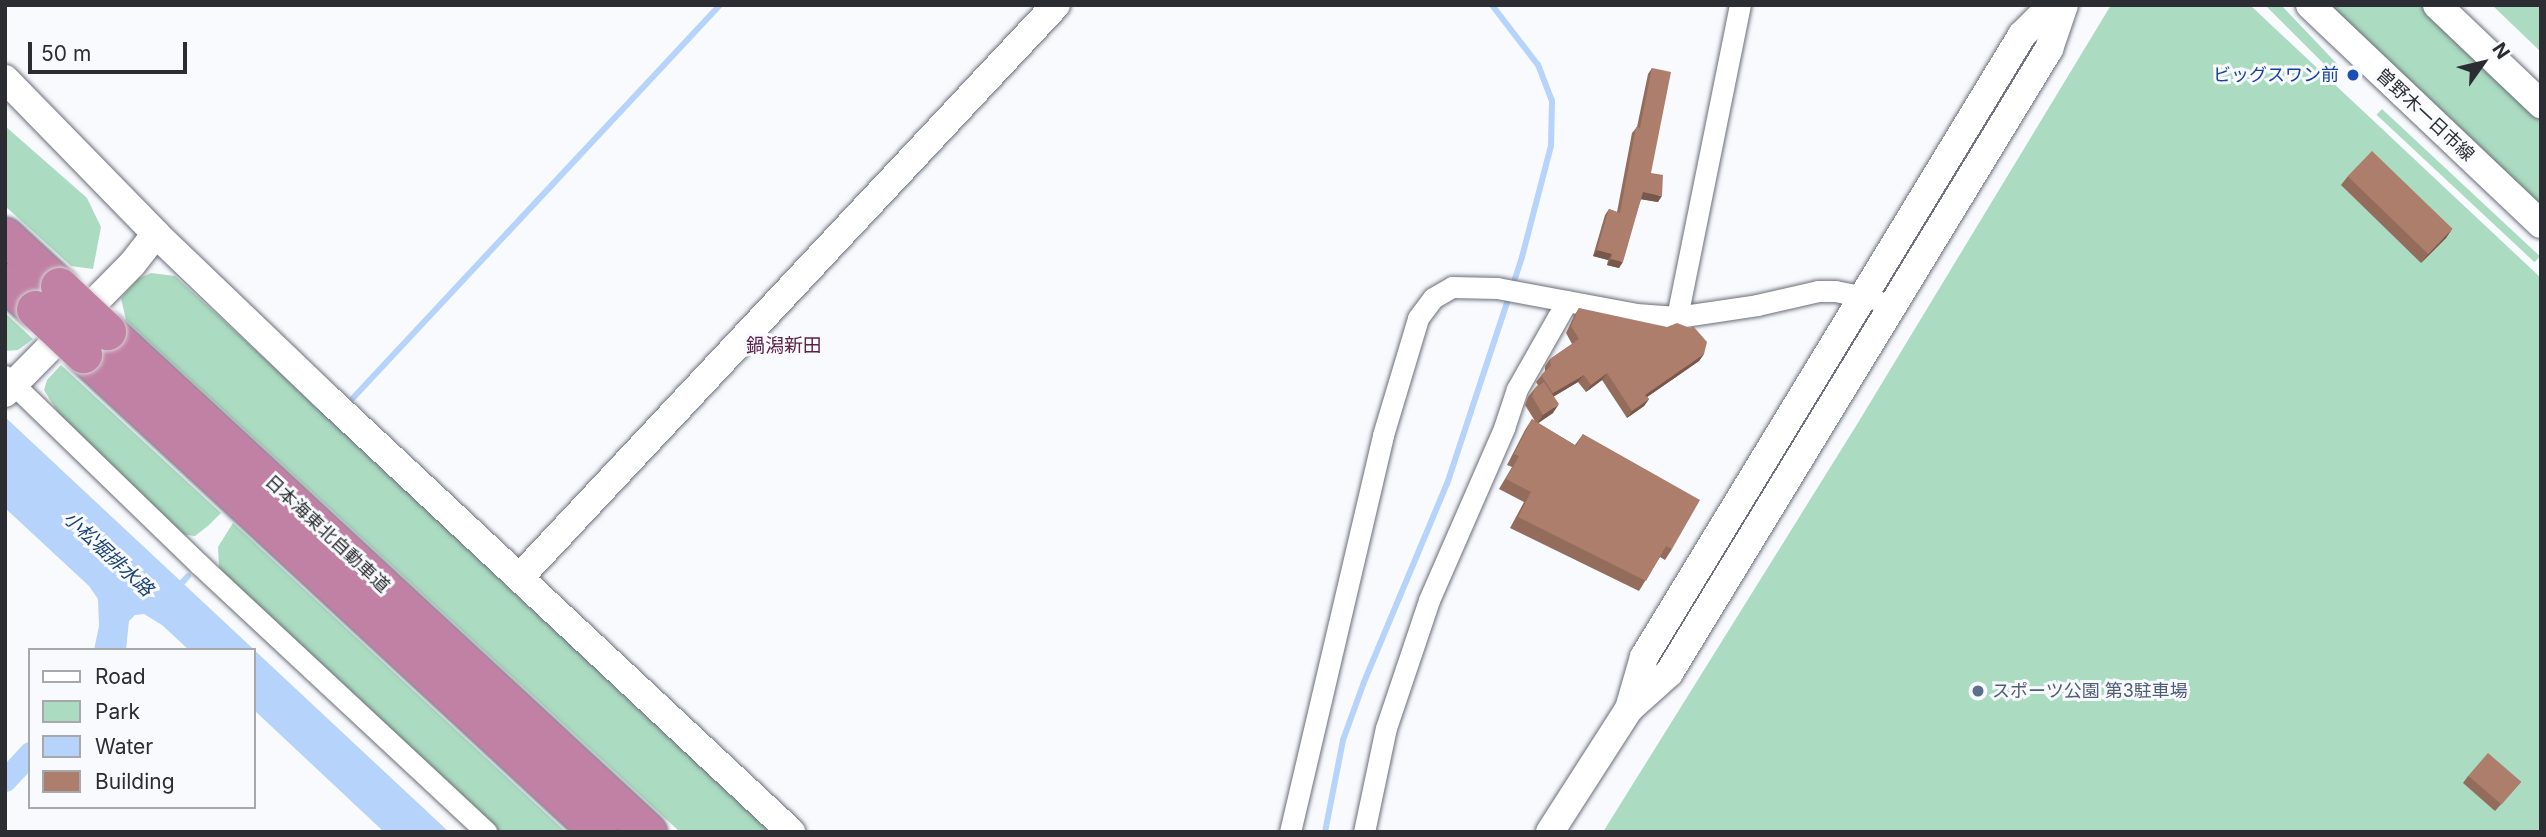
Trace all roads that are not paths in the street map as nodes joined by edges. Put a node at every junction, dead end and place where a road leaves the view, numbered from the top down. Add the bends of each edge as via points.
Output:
1 (1056, 5) edge
2 (1740, 5) edge
3 (2052, 5) edge
4 (2064, 5) edge
5 (2310, 5) edge
6 (2437, 5) edge
7 (5, 79) edge
8 (2541, 104) edge
9 (2541, 224) edge
10 (156, 234) junction
11 (5, 236) edge
12 (5, 282) edge
13 (1863, 297) junction
14 (47, 298) junction
15 (1562, 300) junction
16 (1894, 303) junction
17 (1677, 317) junction
18 (95, 343) junction
19 (8, 384) edge
20 (519, 578) junction
21 (1629, 709) junction
22 (486, 832) edge
23 (599, 832) edge
24 (648, 832) edge
25 (791, 832) edge
26 (1290, 832) edge
27 (1364, 832) edge
28 (1550, 832) edge

1 - 20 street
2 - 17 street
3 - 13 street via 2022,35
4 - 16 street via 2049,49
5 - 9 street, 曽野木一日市線
6 - 8 street
7 - 10 street
10 - 19 street via 133,263
10 - 20 street
11 - 14 highway, 日本海東北自動車道
12 - 14 highway, 日本海東北自動車道
13 - 16 street
13 - 17 street via 1818,290
13 - 21 street via 1644,657
14 - 18 highway, 日本海東北自動車道, bridge
15 - 17 street
15 - 26 street via 1497,288 1452,288 1433,298 1418,318 1383,435
15 - 27 street via 1517,389 1429,600 1386,728
16 - 21 street via 1669,673
18 - 23 highway, 日本海東北自動車道
18 - 24 highway, 日本海東北自動車道
19 - 22 street
20 - 25 street
21 - 28 street

